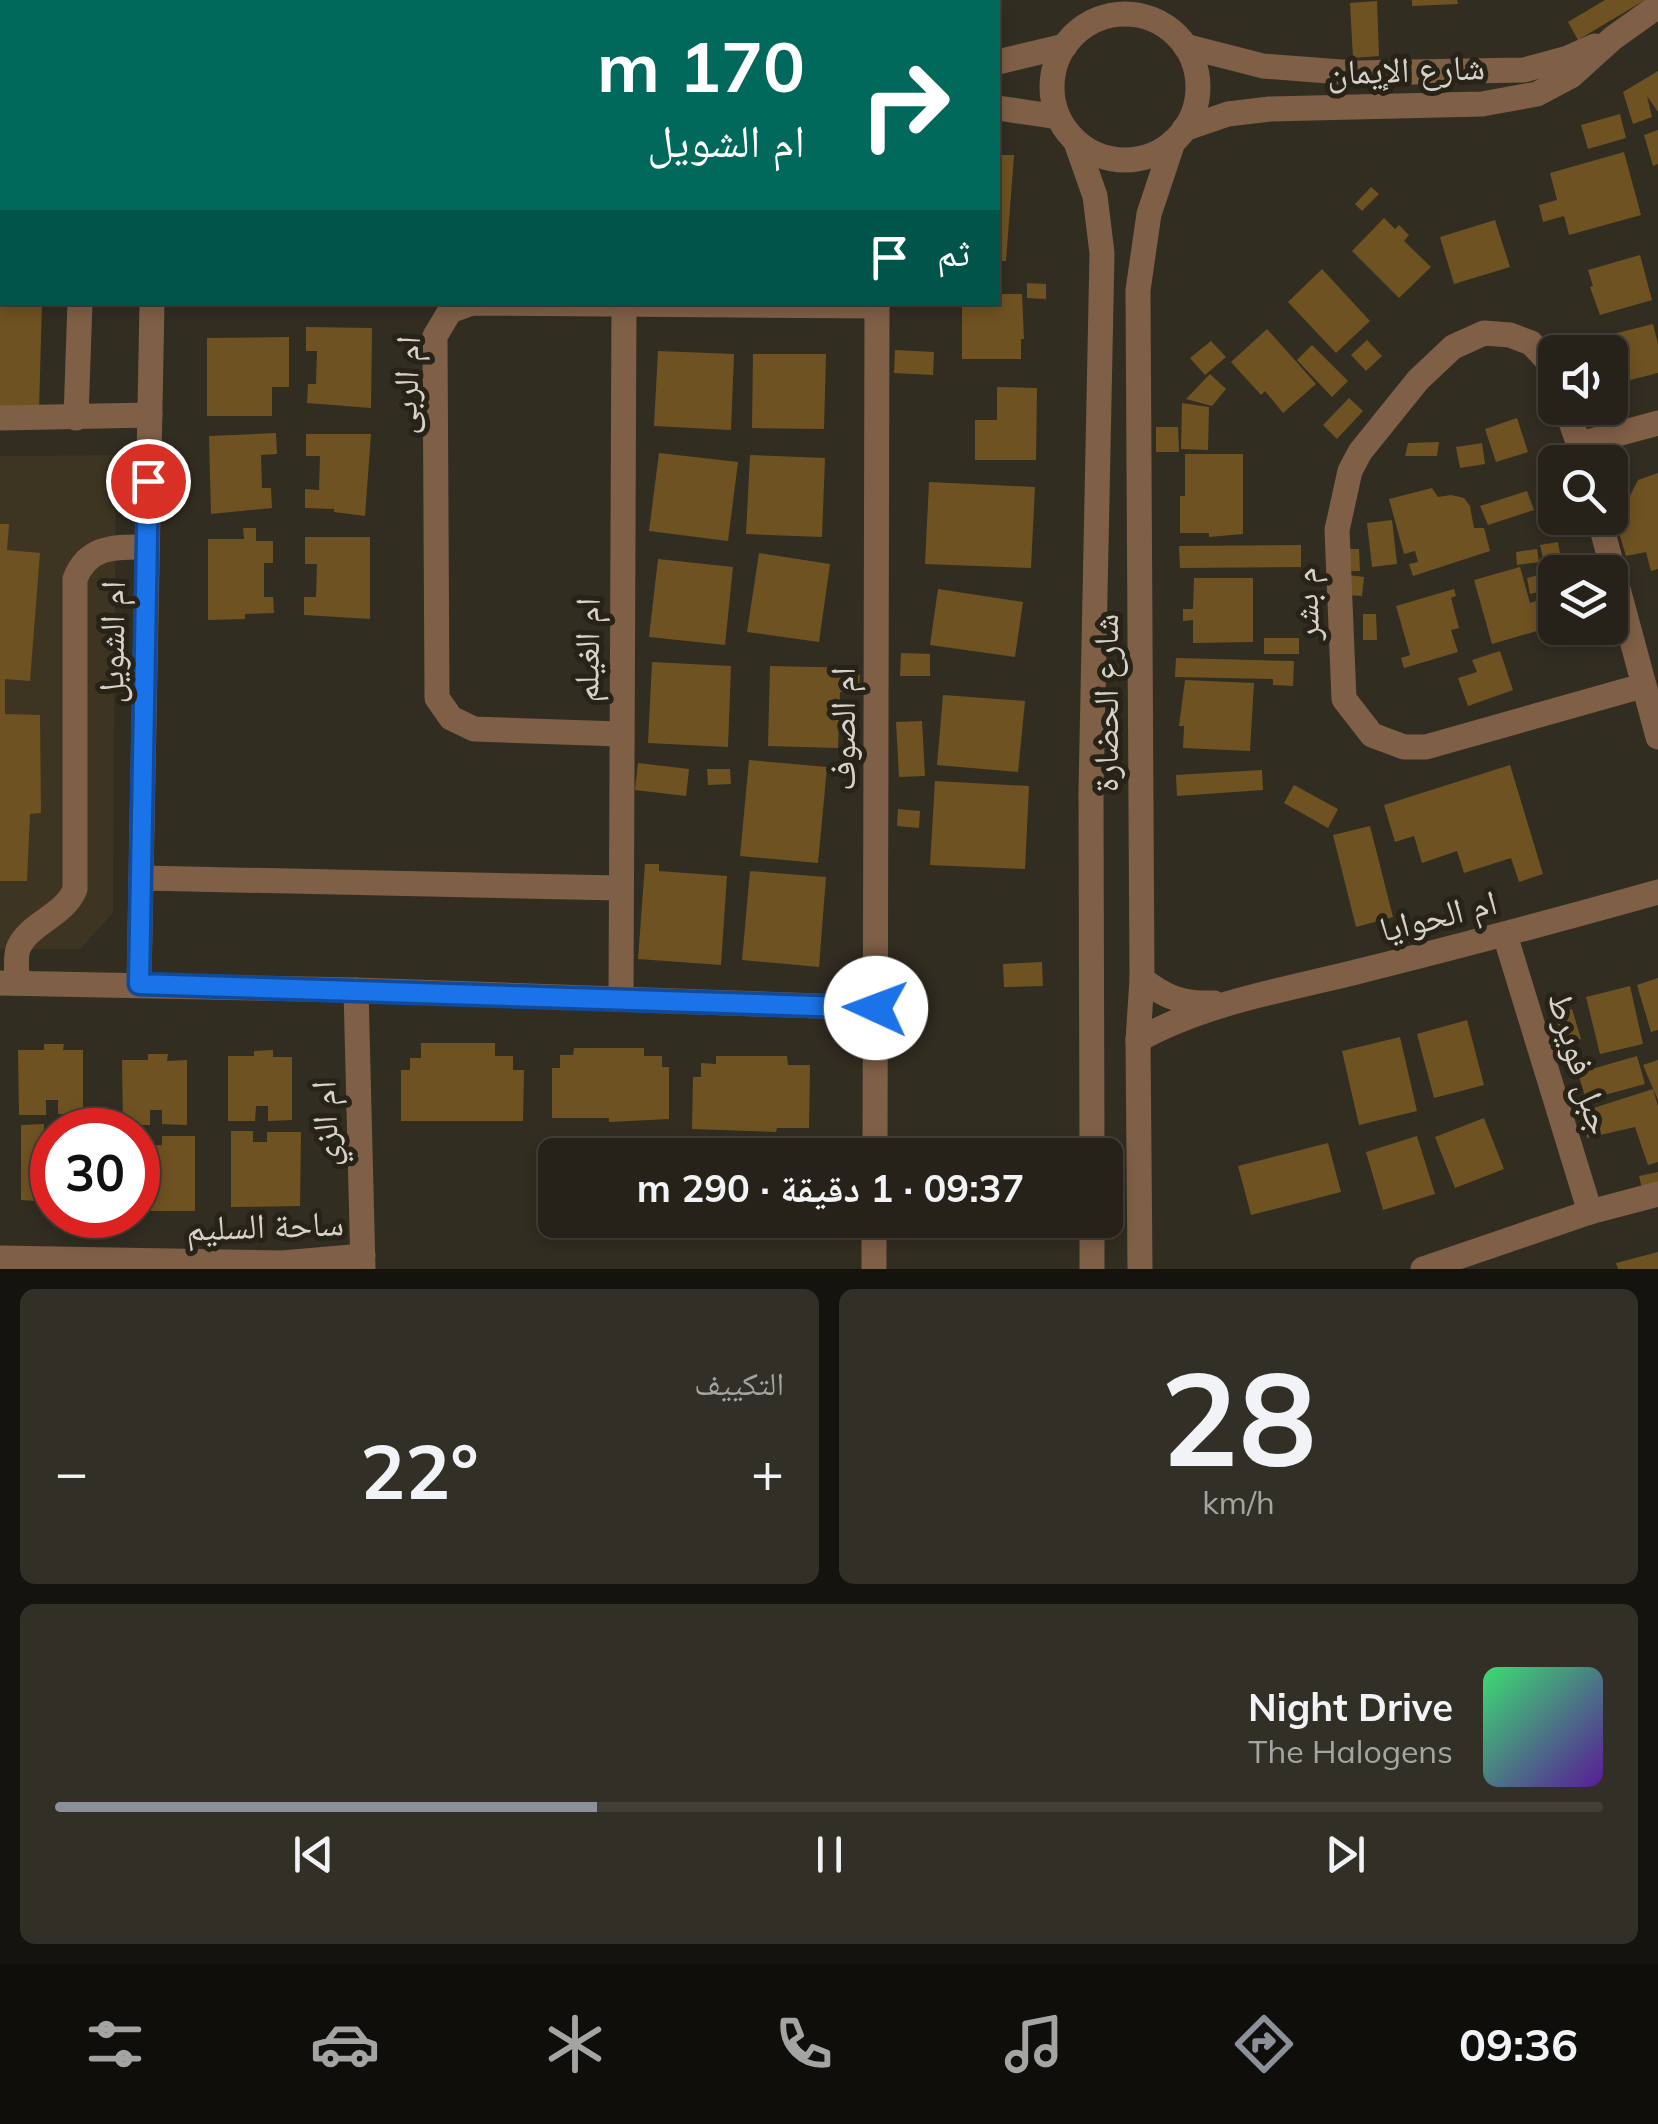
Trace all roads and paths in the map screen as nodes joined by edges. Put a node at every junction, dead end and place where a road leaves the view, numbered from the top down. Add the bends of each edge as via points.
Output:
1 (1658, 6) edge
2 (1093, 11) edge
3 (1156, 11) edge
4 (1613, 38) junction
5 (1065, 46) junction
6 (1185, 46) junction
7 (1000, 62) edge
8 (1000, 108) edge
9 (1058, 117) junction
10 (1178, 136) junction
11 (1076, 142) junction
12 (80, 305) edge
13 (152, 305) edge
14 (467, 305) edge
15 (624, 305) edge
16 (878, 305) edge
17 (1538, 351) edge
18 (150, 416) junction
19 (0, 418) edge
20 (76, 418) junction
21 (1658, 423) edge
22 (1603, 445) edge
23 (1603, 535) edge
24 (148, 547) junction
25 (1642, 686) junction
26 (620, 734) junction
27 (1658, 737) edge
28 (141, 878) junction
29 (620, 888) junction
30 (1658, 892) edge
31 (1505, 935) junction
32 (1142, 979) junction
33 (8, 983) edge
34 (139, 984) junction
35 (356, 990) junction
36 (621, 998) junction
37 (1234, 1003) junction
38 (876, 1008) junction
39 (1138, 1040) junction
40 (875, 1138) edge
41 (1092, 1138) edge
42 (1658, 1194) edge
43 (1590, 1212) junction
44 (874, 1238) edge
45 (1092, 1238) edge
46 (0, 1258) edge
47 (363, 1263) edge
48 (110, 1266) edge
49 (874, 1269) edge
50 (1092, 1269) edge
51 (1140, 1269) edge
52 (1423, 1269) edge

1 - 4 street, شارع الإيمان
2 - 3 street
2 - 5 street
3 - 6 street
4 - 6 street, شارع الإيمان via 1524,70 1471,72 1263,66
4 - 10 street, شارع الإيمان via 1571,76 1537,94 1482,104 1270,109 1228,114
5 - 7 street
5 - 9 street via 1052,80
6 - 10 street via 1197,96
8 - 9 street
9 - 11 street
10 - 11 street via 1142,158 1124,160
10 - 32 street, شارع الحضارة via 1149,214 1138,290
11 - 41 street, شارع الحضارة via 1096,196 1102,253
12 - 20 street
13 - 18 street, ام الشويل
14 - 26 street, ام الربى via 450,312 435,336 437,698 451,718 474,729
15 - 26 street, ام الغيلم
16 - 38 street, ام الصوف
17 - 25 street, م بشر via 1510,335 1484,334 1453,346 1360,452 1337,530 1344,700 1372,735 1426,748
18 - 20 street
18 - 24 street, ام الشويل
19 - 20 street
21 - 22 street
23 - 25 street
24 - 28 street, ام الشويل
24 - 33 street via 104,548 75,579 75,889 66,906 22,943
25 - 27 street
26 - 29 street, ام الغيلم
28 - 29 street
28 - 34 street, ام الشويل
29 - 36 street, ام الغيلم
30 - 31 street, ام الحوايا
31 - 37 street, ام الحوايا
31 - 43 street, جبل فويرط
32 - 37 street, ام الحوايا via 1189,1004
32 - 39 street, شارع الحضارة
33 - 34 street
34 - 35 street
35 - 36 street
35 - 47 street, ام الزي
36 - 38 street
37 - 39 street, ام الحوايا
38 - 40 street, ام الصوف
39 - 51 street, شارع الحضارة
42 - 43 street
43 - 52 street
44 - 49 street
45 - 50 street
46 - 48 street, ساحة السليم
47 - 48 street, ساحة السليم

